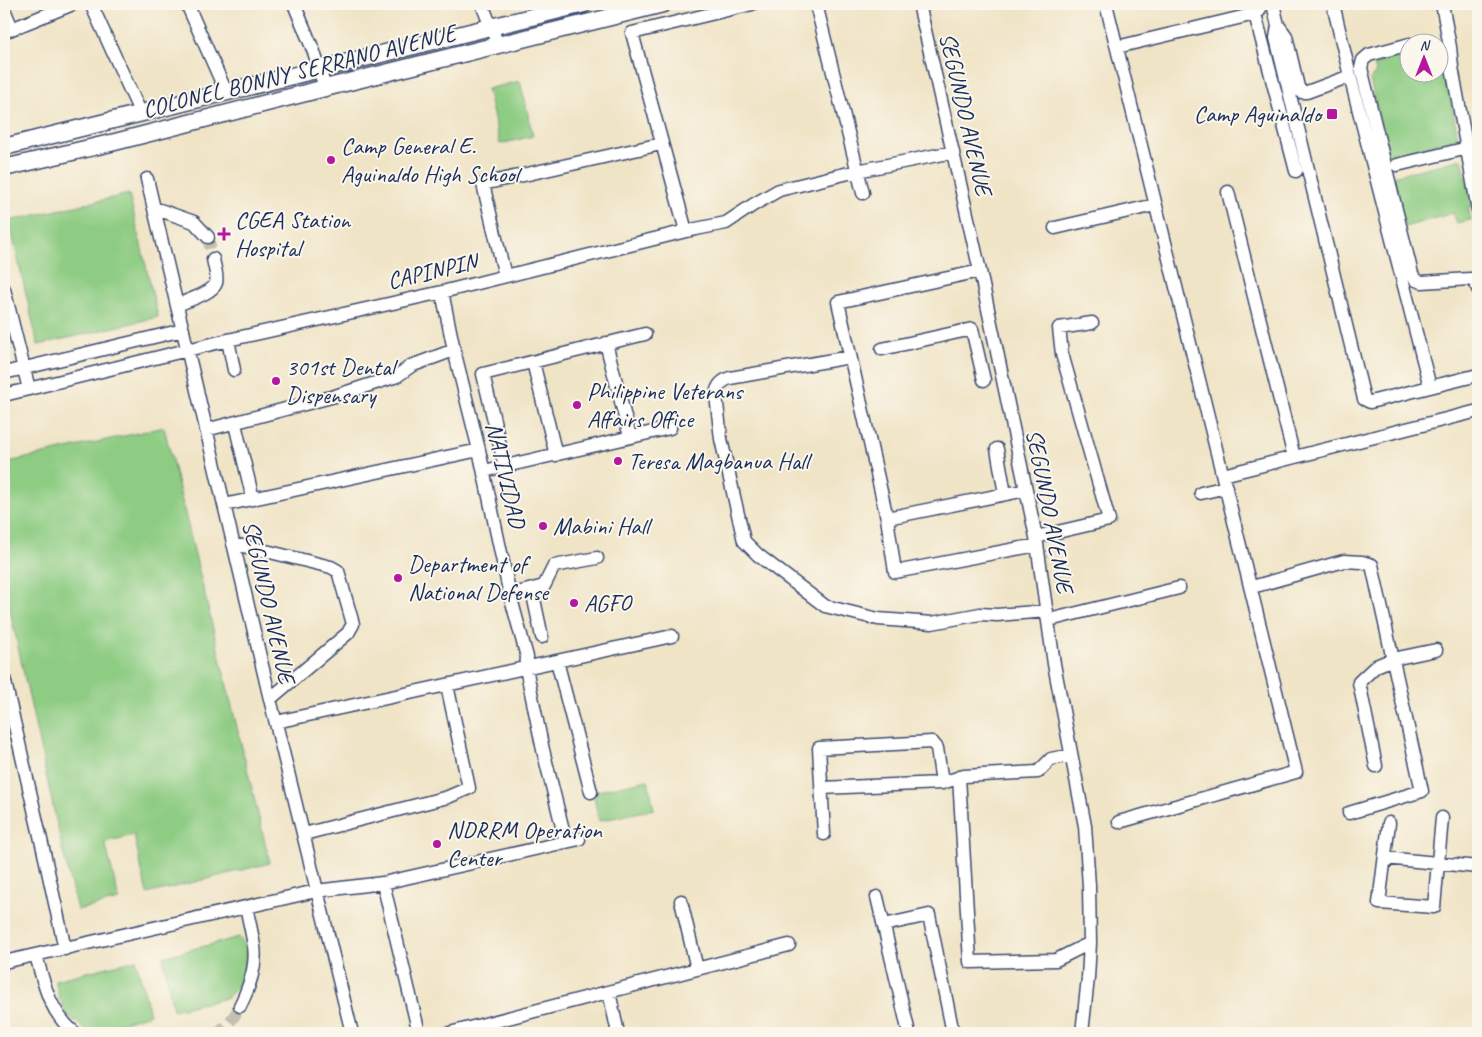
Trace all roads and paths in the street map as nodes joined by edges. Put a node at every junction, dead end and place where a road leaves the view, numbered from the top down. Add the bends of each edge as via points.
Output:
1 (73, 4) edge
2 (91, 4) edge
3 (187, 4) edge
4 (294, 4) edge
5 (482, 4) edge
6 (584, 4) edge
7 (663, 4) edge
8 (752, 4) edge
9 (816, 4) edge
10 (918, 4) edge
11 (1106, 4) edge
12 (1273, 4) edge
13 (1333, 4) edge
14 (1442, 4) edge
15 (560, 7) edge
16 (4, 9) edge
17 (1257, 9) edge
18 (1278, 25) junction
19 (492, 27) junction
20 (8, 30) edge
21 (498, 45) junction
22 (1117, 47) junction
23 (1400, 47) edge
24 (320, 68) junction
25 (1350, 76) junction
26 (325, 88) junction
27 (226, 92) junction
28 (141, 114) junction
29 (661, 144) junction
30 (4, 147) edge
31 (1468, 148) junction
32 (953, 152) junction
33 (1397, 165) dead end
34 (4, 168) edge
35 (858, 171) junction
36 (1296, 171) dead end
37 (147, 179) dead end
38 (1228, 192) dead end
39 (863, 193) dead end
40 (1155, 205) junction
41 (154, 208) junction
42 (1478, 210) edge
43 (1055, 228) dead end
44 (686, 232) junction
45 (208, 237) tunnel mouth
46 (213, 259) tunnel mouth
47 (980, 271) junction
48 (1407, 275) junction
49 (505, 276) junction
50 (4, 289) edge
51 (1478, 289) edge
52 (442, 292) junction
53 (177, 305) junction
54 (1092, 323) dead end
55 (183, 330) junction
56 (645, 334) dead end
57 (228, 340) junction
58 (606, 344) junction
59 (882, 349) dead end
60 (187, 350) junction
61 (454, 350) junction
62 (850, 357) junction
63 (533, 362) junction
64 (24, 369) junction
65 (234, 370) dead end
66 (4, 374) edge
67 (1478, 375) edge
68 (984, 380) dead end
69 (1430, 387) junction
70 (29, 389) junction
71 (4, 393) edge
72 (1478, 411) edge
73 (235, 424) junction
74 (670, 428) dead end
75 (206, 430) junction
76 (630, 437) junction
77 (997, 449) dead end
78 (479, 450) junction
79 (556, 455) junction
80 (1294, 457) junction
81 (505, 467) junction
82 (484, 472) junction
83 (1224, 481) junction
84 (1026, 490) junction
85 (1201, 493) dead end
86 (1006, 494) junction
87 (254, 499) junction
88 (224, 505) junction
89 (887, 518) junction
90 (1036, 541) junction
91 (233, 544) junction
92 (597, 558) dead end
93 (1252, 587) junction
94 (1179, 588) dead end
95 (532, 590) junction
96 (510, 595) junction
97 (1048, 616) junction
98 (672, 636) dead end
99 (542, 637) dead end
100 (1436, 650) dead end
101 (1393, 659) junction
102 (557, 661) junction
103 (526, 668) junction
104 (4, 678) edge
105 (447, 685) junction
106 (270, 699) junction
107 (276, 722) junction
108 (1071, 755) junction
109 (1376, 766) dead end
110 (959, 777) junction
111 (942, 783) junction
112 (820, 788) junction
113 (591, 792) dead end
114 (1349, 812) dead end
115 (1442, 818) dead end
116 (1118, 822) dead end
117 (1389, 823) dead end
118 (304, 834) junction
119 (824, 834) dead end
120 (579, 840) dead end
121 (566, 842) junction
122 (1385, 858) junction
123 (1438, 863) junction
124 (1478, 867) edge
125 (383, 884) junction
126 (316, 891) junction
127 (877, 897) dead end
128 (681, 901) dead end
129 (246, 907) junction
130 (884, 925) junction
131 (1090, 943) junction
132 (789, 944) dead end
133 (65, 949) junction
134 (36, 955) junction
135 (4, 962) edge
136 (698, 969) junction
137 (609, 992) junction
138 (240, 1006) tunnel mouth
139 (75, 1033) edge
140 (352, 1033) edge
141 (419, 1033) edge
142 (450, 1033) edge
143 (618, 1033) edge
144 (910, 1033) edge
145 (953, 1033) edge
146 (1082, 1033) edge

1 - 20 street
2 - 28 street
3 - 27 street
4 - 24 street
5 - 19 street
6 - 15 main road, COLONEL BONNY SERRANO AVENUE
7 - 21 main road, COLONEL BONNY SERRANO AVENUE
8 - 29 street via 632,33
9 - 35 street
10 - 32 street, SEGUNDO AVENUE
11 - 22 street
12 - 18 street
13 - 25 street
14 - 31 street
15 - 19 main road, COLONEL BONNY SERRANO AVENUE
16 - 20 street
17 - 22 street
17 - 36 street
18 - 25 street via 1286,36 1302,92
18 - 69 street via 1276,38 1363,397 1370,402
19 - 21 street
19 - 24 main road, COLONEL BONNY SERRANO AVENUE
21 - 26 main road, COLONEL BONNY SERRANO AVENUE
22 - 40 street
23 - 48 street via 1369,55 1360,68
24 - 26 street
24 - 27 main road, COLONEL BONNY SERRANO AVENUE
25 - 48 street
26 - 34 main road, COLONEL BONNY SERRANO AVENUE
27 - 28 main road, COLONEL BONNY SERRANO AVENUE
28 - 30 main road, COLONEL BONNY SERRANO AVENUE
29 - 44 street
29 - 49 street via 483,184
31 - 33 street
31 - 42 street
32 - 35 street, CAPINPIN
32 - 47 street, SEGUNDO AVENUE
35 - 39 street
35 - 44 street, CAPINPIN via 779,190 726,223
37 - 41 street, SEGUNDO AVENUE
38 - 80 street
40 - 43 street
40 - 83 street
41 - 45 street via 194,222
41 - 53 street, SEGUNDO AVENUE
44 - 49 street, CAPINPIN
46 - 53 street via 214,287
47 - 62 street via 838,302
47 - 84 street, SEGUNDO AVENUE
48 - 51 street via 1422,282 1470,279
48 - 69 street
49 - 52 street, CAPINPIN
50 - 64 street
52 - 57 street, CAPINPIN
52 - 61 street, NATIVIDAD
53 - 55 street, SEGUNDO AVENUE
54 - 90 street via 1059,328 1062,354 1109,520
55 - 60 street, SEGUNDO AVENUE
55 - 64 street
56 - 58 street
57 - 60 street, CAPINPIN
57 - 65 street
58 - 63 street
58 - 76 street
59 - 68 street via 972,329
60 - 70 street, CAPINPIN
60 - 75 street, SEGUNDO AVENUE
61 - 73 street via 411,366 397,376
61 - 78 street, NATIVIDAD
62 - 89 street
62 - 97 street via 725,379 717,388 721,439 744,541 825,606 878,619 932,623 980,614
63 - 79 street
63 - 81 street via 483,374
64 - 66 street
64 - 70 street
67 - 69 street
70 - 71 street, CAPINPIN
72 - 80 street
73 - 75 street
73 - 87 street
74 - 76 street
75 - 88 street, SEGUNDO AVENUE
76 - 79 street
77 - 86 street
78 - 82 street, NATIVIDAD
78 - 87 street
79 - 81 street
80 - 83 street
81 - 82 street
82 - 96 street, NATIVIDAD
83 - 85 street
83 - 93 street
84 - 86 street
84 - 90 street, SEGUNDO AVENUE
86 - 89 street
87 - 88 street
88 - 91 street, SEGUNDO AVENUE
89 - 90 street via 895,572
90 - 97 street, SEGUNDO AVENUE
91 - 106 street, SEGUNDO AVENUE
91 - 106 street via 338,571 352,624 348,634
92 - 95 street via 554,566 544,586
93 - 101 street via 1344,561 1372,565
93 - 116 street via 1296,772
94 - 97 street
95 - 96 street
95 - 99 street
96 - 103 street, NATIVIDAD via 527,657
97 - 108 street, SEGUNDO AVENUE
98 - 102 street
100 - 101 street
101 - 109 street via 1376,666 1358,682
101 - 114 street via 1422,791
102 - 103 street
102 - 113 street
103 - 105 street
103 - 121 street, NATIVIDAD
104 - 133 street
105 - 107 street
105 - 118 street via 469,788 448,797
106 - 107 street, SEGUNDO AVENUE
107 - 118 street, SEGUNDO AVENUE
108 - 110 street via 1051,759 1038,772
108 - 131 street, SEGUNDO AVENUE via 1086,836
110 - 111 street
110 - 131 street via 970,962 1056,960
111 - 112 street
111 - 112 street via 937,748 932,742 819,748
112 - 119 street
115 - 123 street
117 - 122 street
118 - 126 street, SEGUNDO AVENUE
120 - 121 street
121 - 125 street
122 - 123 street
122 - 123 street via 1379,903 1434,907
123 - 124 street
125 - 126 street
125 - 141 street
126 - 129 street
126 - 140 street, SEGUNDO AVENUE
127 - 130 street
128 - 136 street
129 - 133 street
129 - 138 street via 254,962
130 - 144 street
130 - 145 street via 929,915
131 - 146 street, SEGUNDO AVENUE
132 - 136 street
133 - 134 street
134 - 135 street
134 - 139 street via 53,1008
136 - 137 street
137 - 142 street
137 - 143 street

